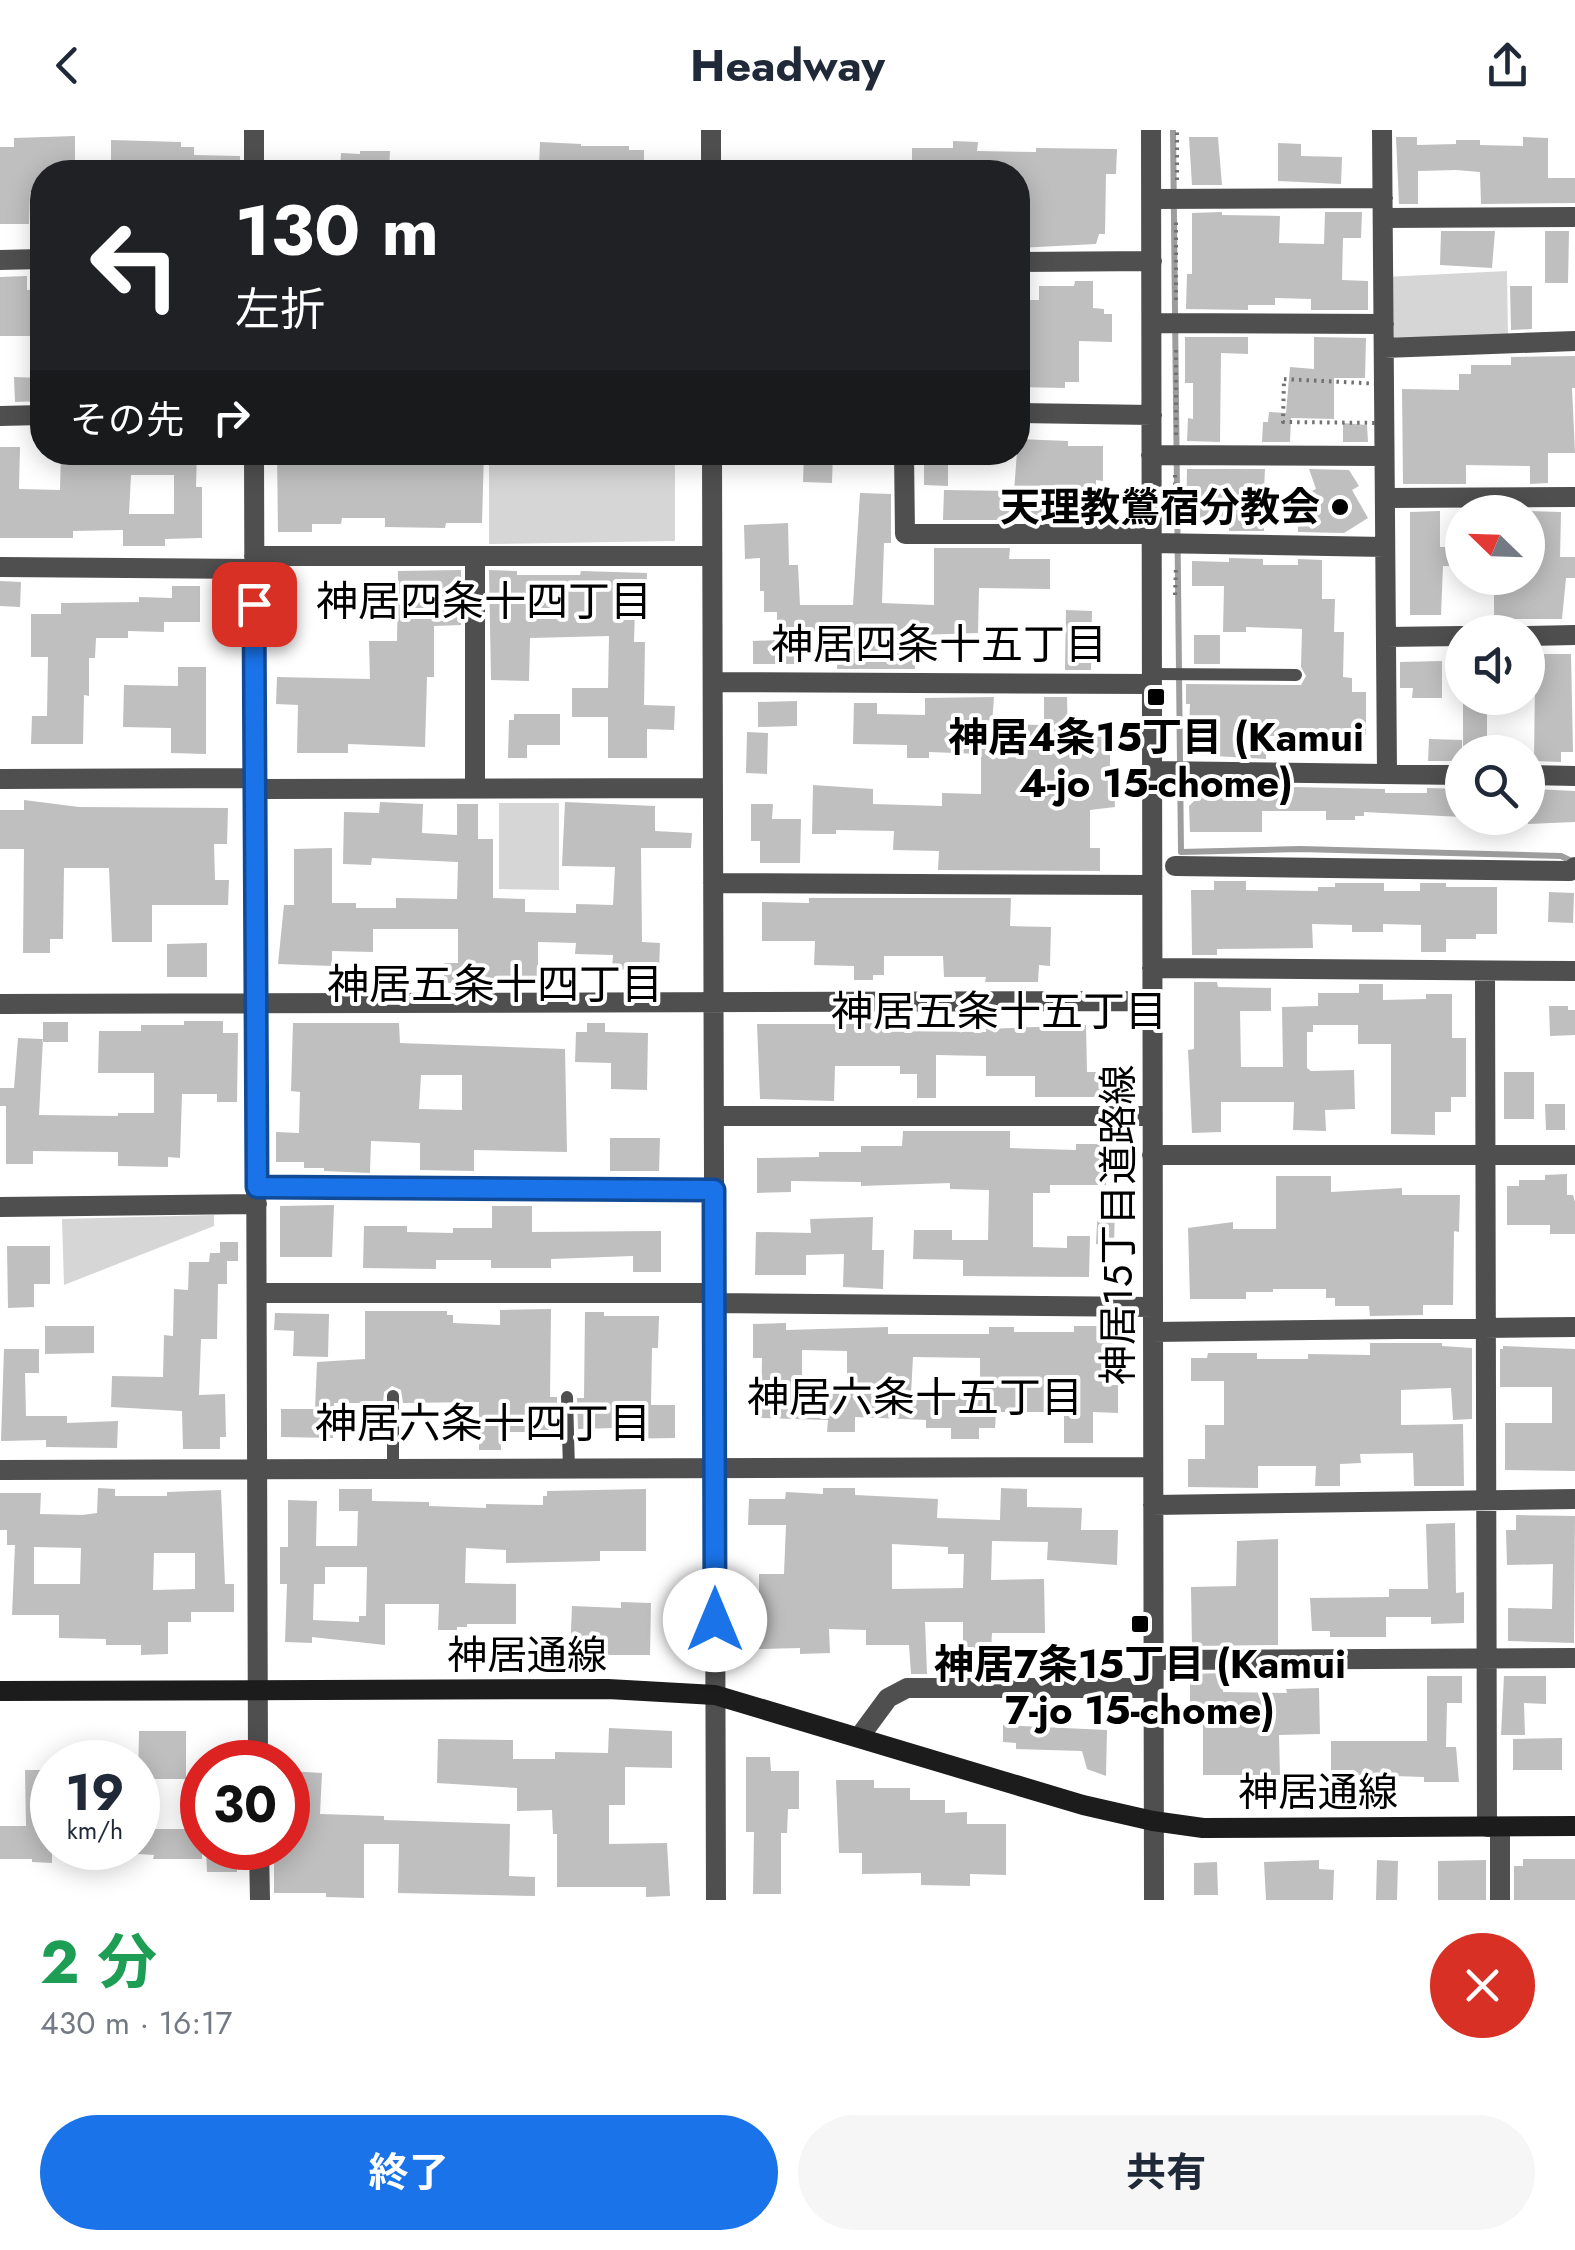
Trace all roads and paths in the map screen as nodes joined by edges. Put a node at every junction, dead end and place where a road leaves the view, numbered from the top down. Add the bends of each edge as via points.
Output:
1 (254, 130) edge
2 (711, 130) edge
3 (1152, 130) edge
4 (1382, 130) edge
5 (254, 160) edge
6 (711, 160) edge
7 (1151, 199) junction
8 (1383, 208) junction
9 (1575, 217) edge
10 (30, 259) edge
11 (0, 260) edge
12 (1152, 261) junction
13 (1030, 262) edge
14 (1152, 323) junction
15 (1384, 324) junction
16 (1575, 341) edge
17 (1384, 348) junction
18 (1382, 384) dead end
19 (1030, 413) edge
20 (1152, 415) junction
21 (0, 416) edge
22 (30, 416) edge
23 (1341, 422) dead end
24 (1152, 455) junction
25 (1384, 456) junction
26 (254, 465) edge
27 (712, 465) edge
28 (904, 465) edge
29 (1575, 496) edge
30 (1386, 498) junction
31 (1152, 538) junction
32 (1385, 547) junction
33 (475, 556) junction
34 (712, 556) junction
35 (254, 563) junction
36 (0, 567) edge
37 (1575, 635) edge
38 (1445, 636) edge
39 (1545, 636) edge
40 (1386, 637) junction
41 (1296, 675) dead end
42 (1152, 679) junction
43 (712, 682) junction
44 (1152, 771) junction
45 (1387, 774) junction
46 (1445, 774) edge
47 (1545, 775) edge
48 (1575, 776) edge
49 (0, 779) edge
50 (256, 784) junction
51 (475, 788) junction
52 (712, 788) junction
53 (1174, 866) dead end
54 (1575, 867) edge
55 (713, 884) junction
56 (1152, 885) junction
57 (1152, 968) junction
58 (1575, 971) edge
59 (1486, 972) junction
60 (1152, 1001) junction
61 (256, 1002) junction
62 (713, 1002) junction
63 (0, 1004) edge
64 (714, 1116) junction
65 (1152, 1116) junction
66 (1487, 1155) junction
67 (1575, 1155) edge
68 (1152, 1156) junction
69 (714, 1190) junction
70 (257, 1195) junction
71 (0, 1207) edge
72 (257, 1293) junction
73 (714, 1298) junction
74 (1153, 1308) junction
75 (1485, 1328) junction
76 (1575, 1328) edge
77 (1152, 1332) junction
78 (392, 1396) dead end
79 (567, 1397) dead end
80 (1153, 1468) junction
81 (0, 1470) edge
82 (257, 1470) junction
83 (393, 1470) junction
84 (569, 1470) junction
85 (715, 1470) junction
86 (1575, 1499) edge
87 (1485, 1500) junction
88 (1153, 1504) junction
89 (1486, 1658) junction
90 (1575, 1658) edge
91 (1153, 1660) junction
92 (1153, 1688) junction
93 (257, 1690) junction
94 (0, 1691) edge
95 (715, 1695) junction
96 (860, 1736) junction
97 (258, 1740) edge
98 (1153, 1821) junction
99 (1575, 1826) edge
100 (1493, 1827) junction
101 (259, 1870) edge
102 (260, 1900) edge
103 (716, 1900) edge
104 (1154, 1900) edge
105 (1500, 1900) edge

1 - 5 street
2 - 6 street
3 - 7 street, 神居15丁目道路線
4 - 8 street
7 - 8 street
7 - 12 street, 神居15丁目道路線
8 - 9 street
8 - 15 street
10 - 11 street
12 - 13 street
12 - 14 street, 神居15丁目道路線
14 - 15 street
14 - 20 street, 神居15丁目道路線
15 - 17 street
16 - 17 street
17 - 25 street
18 - 23 path via 1284,379 1283,422
19 - 20 street
20 - 24 street, 神居15丁目道路線
21 - 22 street
24 - 25 street
24 - 31 street, 神居15丁目道路線
25 - 30 street
26 - 35 street
27 - 34 street
28 - 31 street via 904,534
29 - 30 street
30 - 32 street
31 - 32 street
31 - 42 street, 神居15丁目道路線
32 - 40 street
33 - 34 street
33 - 35 street
33 - 51 street
34 - 43 street
35 - 36 street
35 - 50 street
37 - 39 street
38 - 40 street
40 - 45 street
41 - 42 lane
42 - 43 street
42 - 44 street, 神居15丁目道路線
43 - 52 street
44 - 45 street
44 - 56 street, 神居15丁目道路線
45 - 46 street
47 - 48 street
49 - 50 street
50 - 51 street
50 - 61 street
51 - 52 street
52 - 55 street
53 - 54 street
55 - 56 street
55 - 62 street
56 - 57 street, 神居15丁目道路線
57 - 59 street
57 - 60 street, 神居15丁目道路線
58 - 59 street
59 - 66 street
60 - 62 street
60 - 65 street, 神居15丁目道路線
61 - 62 street
61 - 63 street
61 - 70 street
62 - 64 street
64 - 65 street
64 - 69 street
65 - 68 street, 神居15丁目道路線
66 - 67 street
66 - 68 street
66 - 75 street
68 - 74 street, 神居15丁目道路線
69 - 70 street
69 - 73 street
70 - 71 street
70 - 72 street
72 - 73 street
72 - 82 street
73 - 74 street
73 - 85 street
74 - 77 street, 神居15丁目道路線
75 - 76 street
75 - 77 street
75 - 87 street
77 - 80 street, 神居15丁目道路線
78 - 83 lane
79 - 84 lane
80 - 85 street
80 - 88 street, 神居15丁目道路線
81 - 82 street
82 - 83 street
82 - 93 street
83 - 84 street
84 - 85 street
85 - 95 street
86 - 87 street
87 - 88 street
87 - 89 street
88 - 91 street, 神居15丁目道路線
89 - 90 street
89 - 91 street
89 - 100 street
91 - 92 street, 神居15丁目道路線
92 - 96 street via 907,1688 888,1698
92 - 98 street, 神居15丁目道路線
93 - 94 street, 神居通線
93 - 95 street, 神居通線
93 - 97 street
95 - 96 street, 神居通線
95 - 103 street
96 - 98 street, 神居通線
98 - 100 street, 神居通線 via 1203,1828
98 - 104 street, 神居15丁目道路線
99 - 100 street, 神居通線
100 - 105 street
101 - 102 street

